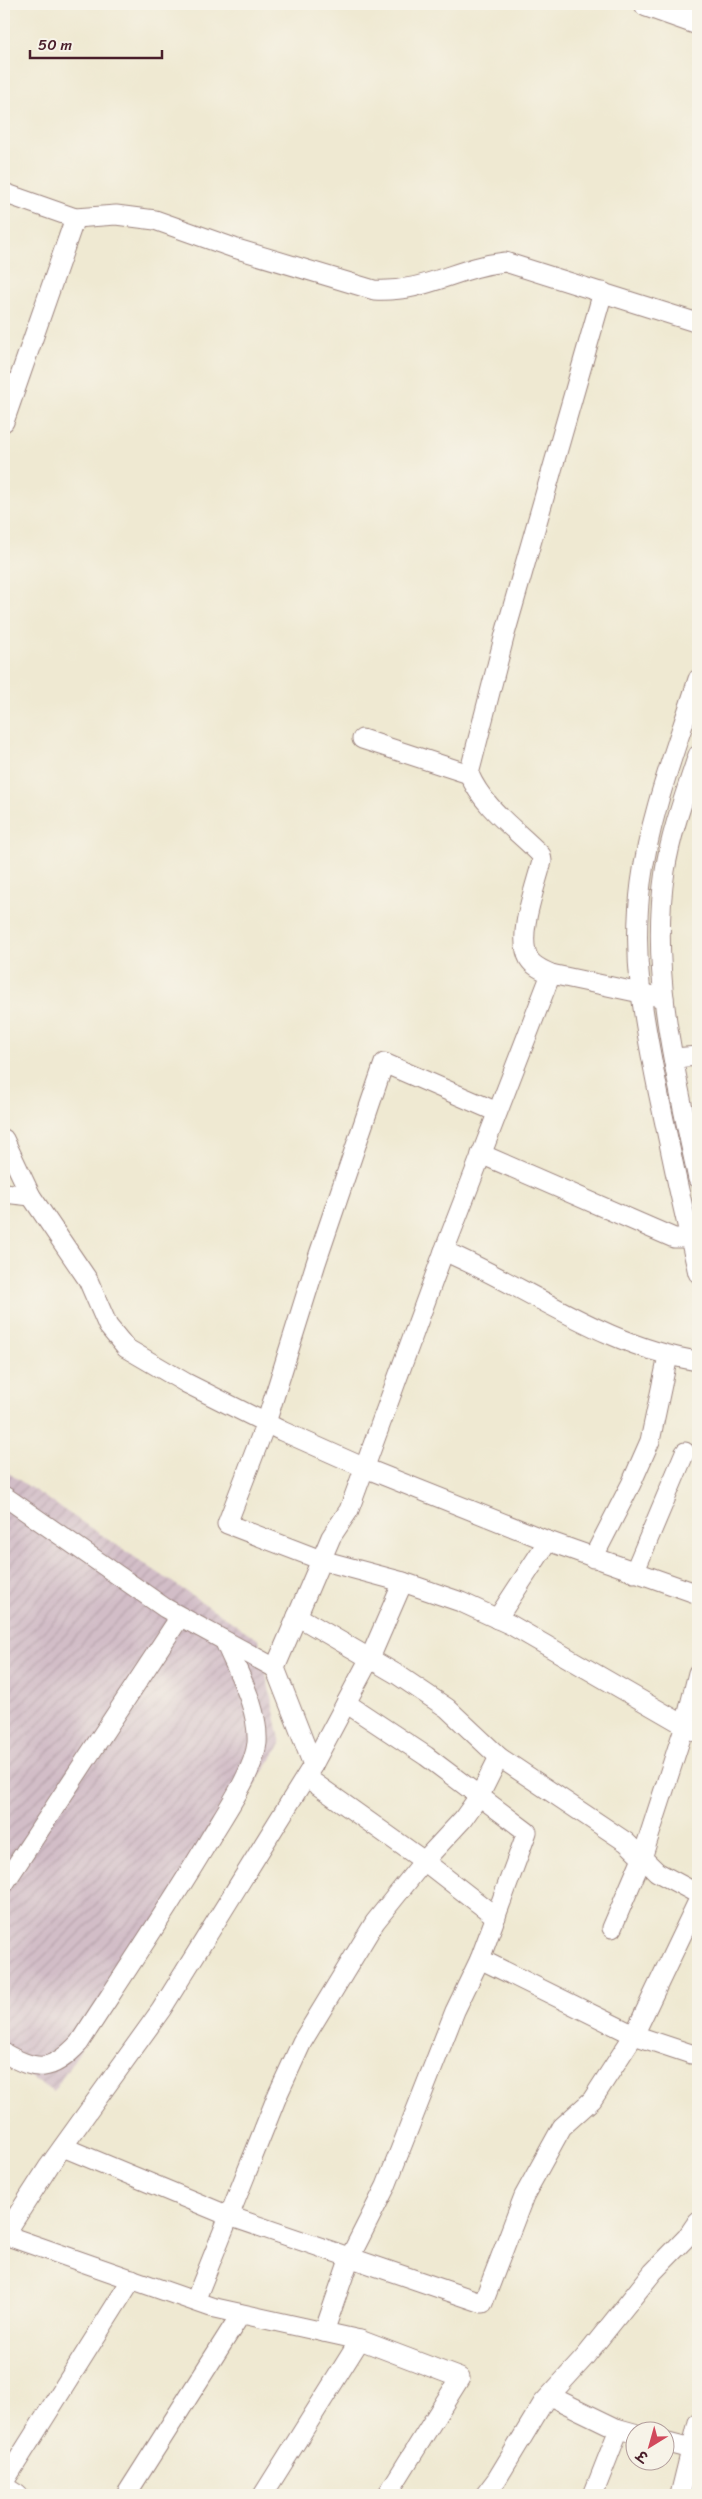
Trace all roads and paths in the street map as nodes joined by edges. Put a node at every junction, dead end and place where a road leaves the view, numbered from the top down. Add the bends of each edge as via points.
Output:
1 (647, 4) edge
2 (698, 22) edge
3 (4, 193) edge
4 (75, 218) junction
5 (602, 292) junction
6 (698, 324) edge
7 (4, 422) edge
8 (698, 679) edge
9 (362, 739) dead end
10 (698, 754) edge
11 (469, 774) junction
12 (694, 778) edge
13 (551, 974) junction
14 (639, 993) junction
15 (664, 998) junction
16 (698, 1056) edge
17 (674, 1058) junction
18 (498, 1112) junction
19 (4, 1140) edge
20 (481, 1154) junction
21 (698, 1179) edge
22 (4, 1193) edge
23 (31, 1196) junction
24 (694, 1238) edge
25 (444, 1251) junction
26 (698, 1273) edge
27 (668, 1356) junction
28 (698, 1361) edge
29 (266, 1423) junction
30 (685, 1452) dead end
31 (365, 1468) junction
32 (4, 1496) edge
33 (548, 1541) junction
34 (593, 1558) junction
35 (321, 1560) junction
36 (634, 1573) junction
37 (403, 1582) junction
38 (698, 1594) edge
39 (297, 1616) junction
40 (180, 1617) junction
41 (497, 1619) junction
42 (225, 1642) junction
43 (370, 1658) junction
44 (274, 1668) junction
45 (698, 1673) edge
46 (346, 1703) junction
47 (692, 1729) edge
48 (499, 1757) junction
49 (310, 1771) junction
50 (480, 1795) junction
51 (642, 1858) junction
52 (424, 1861) junction
53 (4, 1884) edge
54 (698, 1894) edge
55 (698, 1901) edge
56 (496, 1916) junction
57 (612, 1928) dead end
58 (480, 1959) junction
59 (634, 2035) junction
60 (4, 2053) edge
61 (698, 2054) edge
62 (62, 2147) junction
63 (230, 2216) junction
64 (698, 2221) edge
65 (4, 2236) edge
66 (350, 2257) junction
67 (132, 2279) junction
68 (196, 2301) junction
69 (241, 2314) junction
70 (324, 2332) junction
71 (360, 2340) junction
72 (550, 2396) junction
73 (698, 2422) edge
74 (624, 2430) edge
75 (624, 2437) edge
76 (674, 2445) edge
77 (691, 2449) junction
78 (4, 2482) edge
79 (4, 2486) edge
80 (18, 2495) edge
81 (126, 2495) edge
82 (263, 2495) edge
83 (387, 2495) edge
84 (485, 2495) edge
85 (593, 2495) edge
86 (680, 2495) edge

1 - 2 main road
3 - 4 street
4 - 5 street via 116,215 155,220 243,251 374,290 420,287 485,264 505,262
4 - 7 street
5 - 6 street
5 - 11 street via 505,634
8 - 14 street via 646,850 637,941
9 - 11 street
10 - 12 street
11 - 13 street via 481,797 497,815 541,855 526,924 525,948 536,968
12 - 15 street via 665,871 660,930
13 - 14 street
13 - 18 street
14 - 15 street
14 - 24 street via 675,1174
15 - 17 street
16 - 17 street
17 - 21 street
18 - 20 street
18 - 29 street via 384,1063
19 - 23 street
20 - 24 street via 674,1238
20 - 25 street
22 - 23 street
23 - 29 street via 88,1280 108,1326 126,1348 186,1383
24 - 26 street
25 - 27 street via 583,1322
25 - 31 street
27 - 28 street
27 - 34 street via 650,1441
29 - 31 street
29 - 35 street via 227,1524
30 - 36 street
31 - 33 street
31 - 35 street via 349,1510 331,1536
32 - 40 street
33 - 34 street
33 - 41 street
34 - 36 street
35 - 37 street
35 - 39 street
36 - 38 street
37 - 41 street via 461,1602
37 - 43 street
39 - 43 street
39 - 44 street
40 - 42 street
40 - 53 street
41 - 47 street
42 - 44 street
42 - 60 street via 247,1692 256,1722 257,1744 251,1764 229,1807 79,2043 67,2056 39,2068 22,2064
43 - 46 street
43 - 48 street via 447,1708
44 - 49 street
45 - 47 street
46 - 49 street
46 - 50 street
47 - 51 street
48 - 50 street
48 - 51 street via 626,1842
49 - 52 street
49 - 62 street via 161,2010
50 - 52 street via 463,1819
50 - 56 street via 527,1832
51 - 54 street via 657,1872
51 - 57 street
52 - 56 street
52 - 63 street via 375,1922 302,2042
55 - 59 street
56 - 58 street
58 - 59 street
58 - 66 street via 440,2047 386,2186
59 - 61 street
59 - 66 street via 592,2100 562,2127 524,2196 483,2303
62 - 63 street
62 - 65 street
63 - 66 street
63 - 68 street
64 - 72 street
65 - 67 street
66 - 70 street
67 - 68 street
67 - 78 street
68 - 69 street
69 - 70 street
69 - 81 street
70 - 71 street
71 - 82 street
71 - 83 street via 460,2378
72 - 74 street
72 - 84 street
73 - 77 street
75 - 85 street
76 - 77 street
77 - 86 street
79 - 80 street

